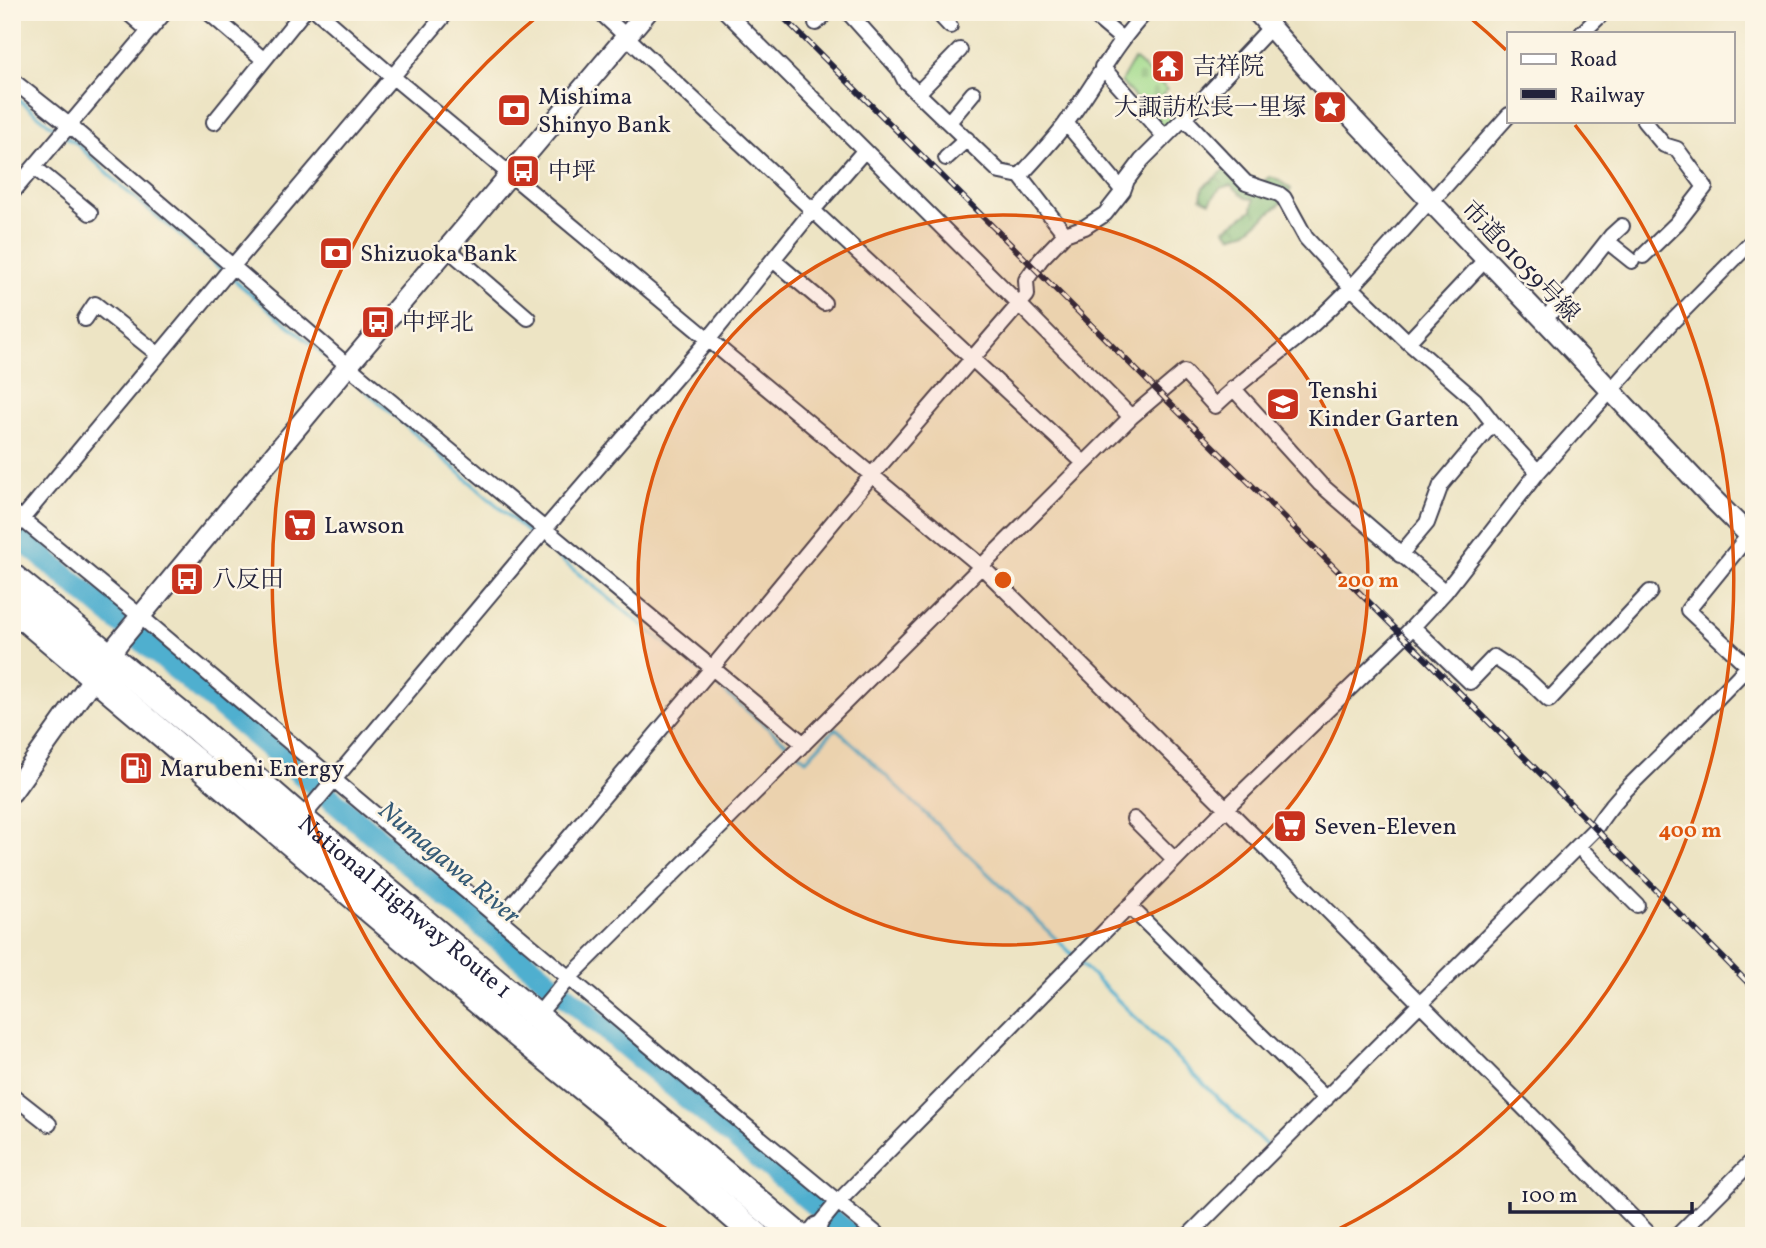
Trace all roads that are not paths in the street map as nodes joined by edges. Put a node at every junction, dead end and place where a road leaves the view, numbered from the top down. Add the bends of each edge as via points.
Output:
1 (127, 12) edge
2 (164, 12) edge
3 (208, 12) edge
4 (303, 12) edge
5 (318, 12) edge
6 (447, 12) edge
7 (600, 12) edge
8 (647, 12) edge
9 (726, 12) edge
10 (848, 12) edge
11 (937, 12) edge
12 (1090, 12) edge
13 (1146, 12) edge
14 (1257, 12) edge
15 (1604, 12) edge
16 (950, 26) dead end
17 (1270, 28) junction
18 (149, 31) junction
19 (1584, 32) edge
20 (626, 38) junction
21 (1122, 40) junction
22 (960, 50) dead end
23 (264, 60) junction
24 (1102, 67) junction
25 (393, 77) junction
26 (12, 80) edge
27 (918, 93) junction
28 (973, 93) dead end
29 (1184, 118) junction
30 (1507, 118) edge
31 (214, 122) dead end
32 (949, 122) junction
33 (1645, 122) edge
34 (1066, 123) junction
35 (69, 125) junction
36 (1165, 137) junction
37 (967, 139) junction
38 (864, 151) junction
39 (946, 158) dead end
40 (34, 167) junction
41 (511, 174) junction
42 (1020, 176) junction
43 (1123, 191) junction
44 (12, 193) edge
45 (1431, 202) junction
46 (813, 210) junction
47 (90, 213) dead end
48 (1622, 226) dead end
49 (1065, 234) junction
50 (1754, 239) edge
51 (1607, 241) junction
52 (448, 249) junction
53 (773, 260) junction
54 (1486, 260) junction
55 (232, 267) junction
56 (1351, 287) junction
57 (824, 303) dead end
58 (1020, 304) junction
59 (528, 318) dead end
60 (85, 319) dead end
61 (1545, 320) junction
62 (708, 340) junction
63 (1408, 342) junction
64 (159, 355) junction
65 (972, 359) junction
66 (343, 372) junction
67 (1233, 388) junction
68 (1610, 390) junction
69 (1130, 417) junction
70 (1493, 423) junction
71 (1084, 463) junction
72 (1538, 472) junction
73 (872, 476) junction
74 (16, 522) edge
75 (545, 529) junction
76 (1751, 537) edge
77 (1400, 555) junction
78 (981, 566) junction
79 (12, 578) edge
80 (1445, 592) junction
81 (1650, 592) dead end
82 (12, 607) edge
83 (139, 618) junction
84 (1413, 627) junction
85 (108, 658) junction
86 (1751, 663) edge
87 (713, 667) junction
88 (804, 744) junction
89 (332, 782) junction
90 (12, 792) edge
91 (1226, 808) junction
92 (308, 811) junction
93 (1134, 819) dead end
94 (1578, 846) junction
95 (1175, 860) junction
96 (1637, 905) dead end
97 (1129, 906) junction
98 (500, 919) junction
99 (568, 979) junction
100 (1421, 1004) junction
101 (542, 1010) junction
102 (12, 1095) edge
103 (1326, 1099) junction
104 (49, 1124) dead end
105 (1754, 1159) edge
106 (837, 1203) junction
107 (808, 1233) edge
108 (757, 1236) edge
109 (878, 1236) edge
110 (1188, 1236) edge
111 (1651, 1236) edge
112 (1677, 1236) edge

1 - 18 street
2 - 18 street
3 - 23 street
4 - 23 street
5 - 25 street
6 - 25 street
7 - 20 street
8 - 20 street
9 - 38 street
10 - 27 street
11 - 16 street
12 - 21 street
13 - 21 street
14 - 17 street, 市道01059号線
15 - 19 street
17 - 29 street
17 - 45 street, 市道01059号線
18 - 35 street
20 - 41 street
20 - 46 street
21 - 24 street
22 - 27 street
23 - 31 street
24 - 34 street
24 - 36 street
25 - 41 street
25 - 55 street
26 - 35 street
27 - 32 street
28 - 32 street
29 - 36 street
29 - 56 street via 1246,183 1284,198 1306,238
30 - 45 street
32 - 37 street
33 - 51 street via 1664,145 1677,149 1705,187 1677,223 1637,258
34 - 42 street
34 - 43 street
35 - 40 street
35 - 55 street
36 - 43 street via 1142,160
37 - 39 street
37 - 42 street via 1000,172
38 - 46 street
38 - 58 street
40 - 44 street
40 - 47 street
41 - 52 street
41 - 62 street
42 - 49 street
43 - 49 street via 1105,214
45 - 54 street, 市道01059号線
45 - 56 street
46 - 53 street
46 - 65 street
48 - 51 street
49 - 58 street via 1034,268
50 - 68 street
51 - 61 street
52 - 59 street
52 - 66 street
53 - 57 street
53 - 62 street
54 - 61 street, 市道01059号線
54 - 63 street
55 - 64 street
55 - 66 street
56 - 63 street
56 - 67 street via 1308,330
58 - 65 street
58 - 69 street
60 - 64 street via 95,303
61 - 68 street, 市道01059号線
62 - 73 street
62 - 75 street
63 - 70 street via 1475,400
64 - 74 street
65 - 71 street
65 - 73 street
66 - 75 street
66 - 83 street
67 - 69 street via 1215,406 1184,372
67 - 77 street via 1320,484
68 - 72 street
68 - 76 street, 市道01059号線
69 - 71 street
70 - 72 street
70 - 77 street via 1441,485 1427,523
71 - 78 street
72 - 80 street
73 - 78 street
73 - 87 street
74 - 83 street
75 - 87 street
75 - 89 street
76 - 86 street via 1688,610
77 - 80 street
78 - 88 street
78 - 91 street
79 - 85 highway, National Highway Route 1
80 - 84 street
81 - 84 street via 1549,699 1494,657 1470,682
82 - 85 highway, National Highway Route 1
83 - 85 street
83 - 89 street
84 - 91 street
85 - 90 street
85 - 92 highway, National Highway Route 1
85 - 108 highway, National Highway Route 1 via 520,1036
86 - 94 street via 1625,790
87 - 88 street
87 - 98 street
88 - 99 street
89 - 92 street
89 - 98 street
91 - 95 street
91 - 100 street
92 - 101 highway, National Highway Route 1
93 - 95 street
94 - 96 street
94 - 100 street
95 - 97 street
97 - 103 street
97 - 106 street
98 - 99 street
99 - 101 street
99 - 106 street
100 - 103 street
100 - 111 street
101 - 107 highway, National Highway Route 1
102 - 104 street
103 - 110 street
105 - 112 street
106 - 107 street
106 - 109 street

